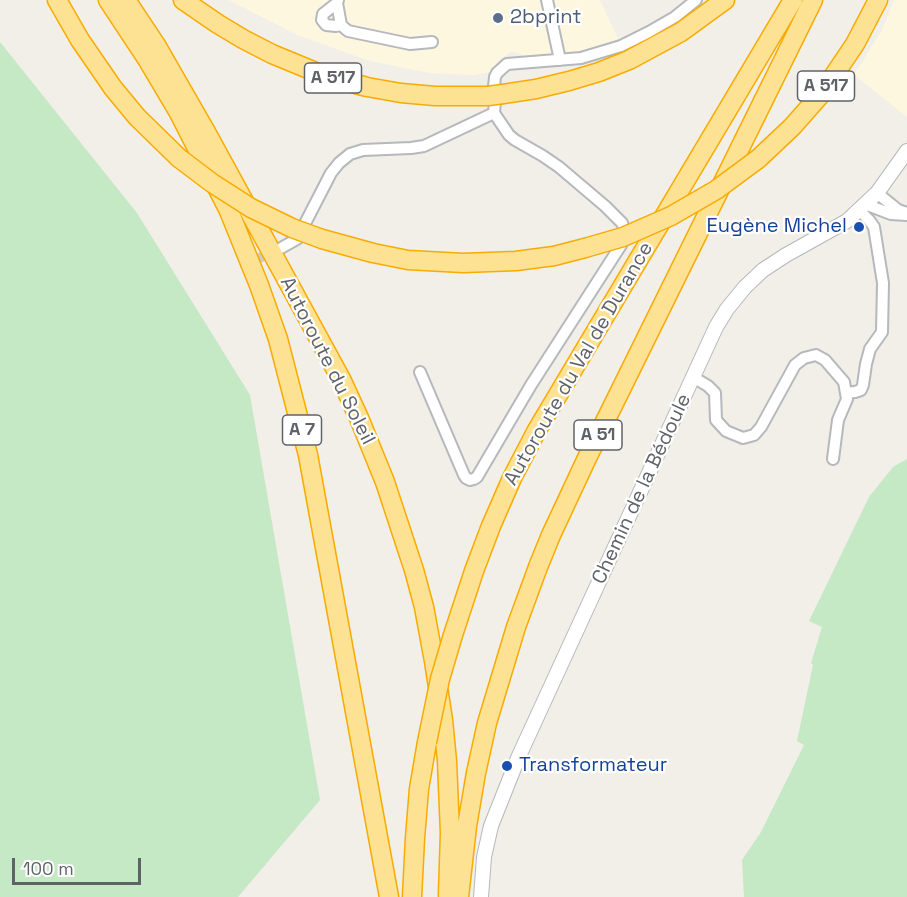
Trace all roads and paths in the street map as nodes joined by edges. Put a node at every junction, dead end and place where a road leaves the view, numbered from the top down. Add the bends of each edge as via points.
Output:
1 (57, 0) edge
2 (108, 0) edge
3 (126, 0) edge
4 (183, 0) edge
5 (547, 0) edge
6 (696, 0) edge
7 (725, 0) edge
8 (793, 0) edge
9 (813, 0) edge
10 (878, 0) edge
11 (338, 1) edge
12 (341, 25) junction
13 (432, 42) dead end
14 (560, 60) junction
15 (495, 98) junction
16 (907, 151) edge
17 (907, 163) edge
18 (873, 204) junction
19 (907, 214) edge
20 (281, 248) tunnel mouth
21 (420, 372) dead end
22 (696, 379) junction
23 (846, 393) junction
24 (833, 459) dead end
25 (389, 897) edge
26 (412, 897) edge
27 (448, 897) edge
28 (459, 897) edge
29 (481, 897) edge
30 (489, 897) edge

1 - 10 highway, A 517, bridge via 80,40 137,117 179,158 251,207 292,228 357,249 408,260 498,263 554,256 623,237 716,190 758,159 822,93 851,51
2 - 25 highway, Autoroute du Soleil / A 7 via 179,113 229,211 278,339 308,455
3 - 27 highway, Autoroute du Soleil via 202,124 341,379 397,513 424,607 443,720 449,796
4 - 15 highway, A 517 via 243,39 323,75 401,93
5 - 14 street
6 - 14 street via 668,22 621,46
7 - 15 highway, A 517 via 681,32 629,60 569,81
8 - 26 highway, Autoroute du Val de Durance / A 51, bridge via 562,386 512,478 483,545 440,679 427,742 418,799
9 - 28 highway, Autoroute du Val de Durance / A 51 via 582,469 538,567 506,659 482,746 466,826
11 - 12 street
11 - 12 street via 323,14 322,20 326,25
12 - 13 street via 348,31 404,44
14 - 15 street via 507,64 497,73
15 - 20 street via 424,146 350,154 331,173 297,239
15 - 21 street via 509,135 559,167 611,211 623,225 624,237 474,479 464,475
16 - 18 street, Chemin de la Bédoule
17 - 18 street, Chemin de la Bédoule
18 - 19 street via 891,214
18 - 22 street, Chemin de la Bédoule via 763,270 727,309
18 - 23 street via 869,220 874,227 883,284 882,332 870,349 861,390
22 - 23 street via 715,393 716,420 726,431 743,438 754,435 761,427 795,365 804,358 816,355 825,360 844,382
22 - 29 street, Chemin de la Bédoule via 518,758 491,826
22 - 30 street, Chemin de la Bédoule via 509,796 494,842
23 - 24 street

